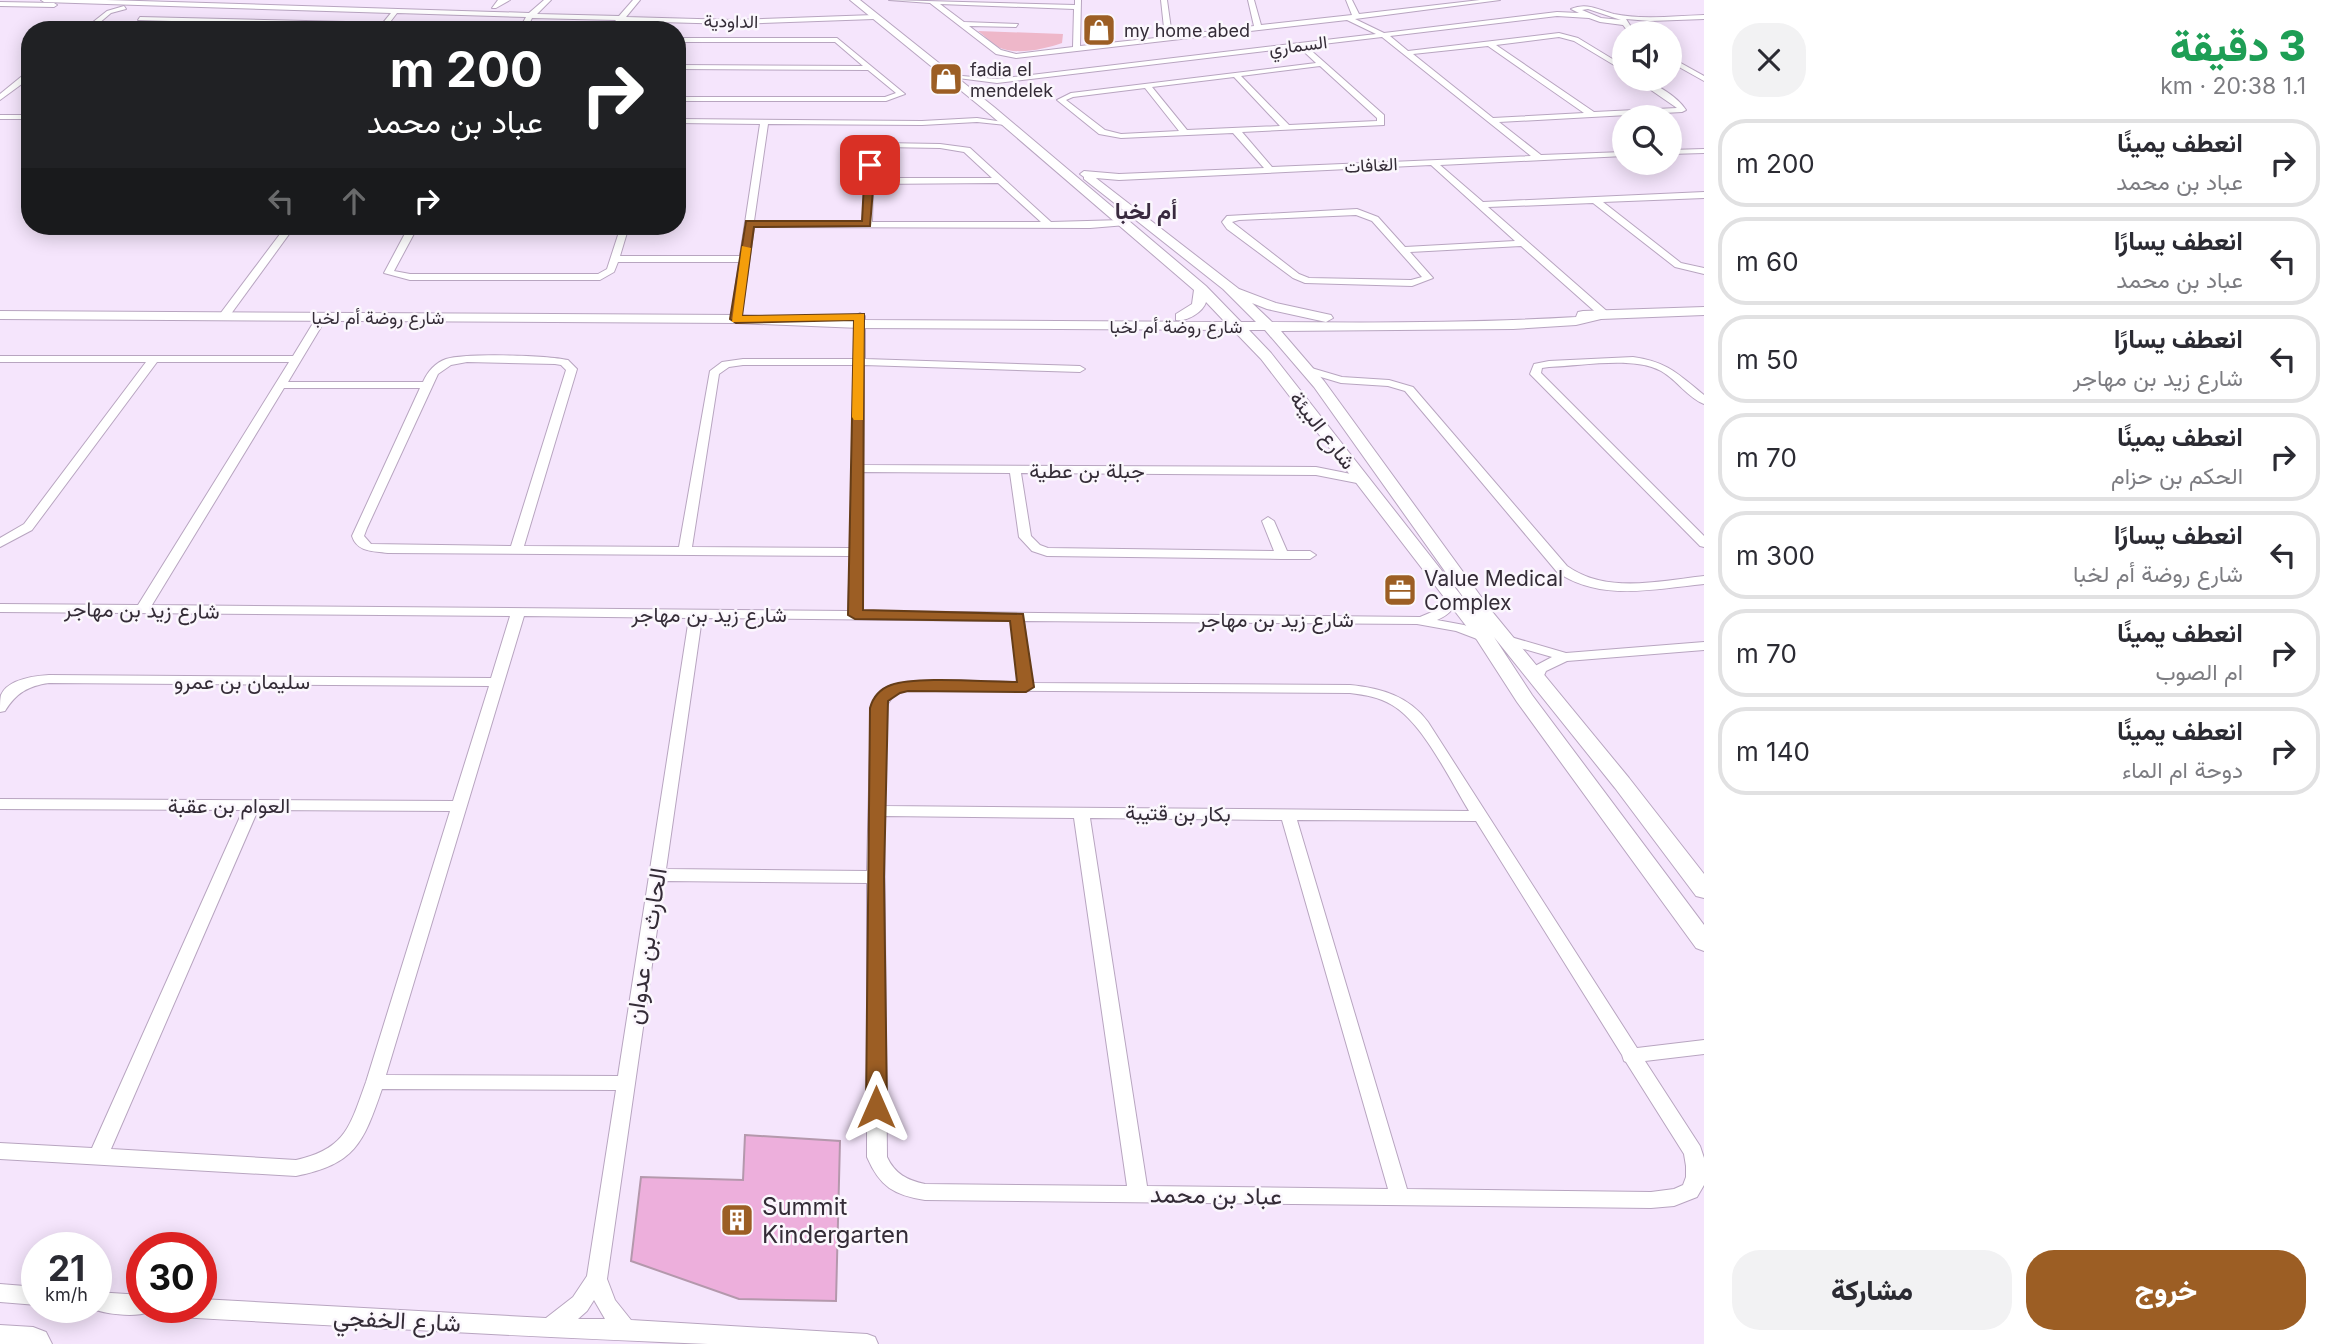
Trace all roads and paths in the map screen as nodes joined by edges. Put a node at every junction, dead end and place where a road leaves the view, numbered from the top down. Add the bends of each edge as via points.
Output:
1 (44, 0) edge
2 (502, 0) edge
3 (507, 0) edge
4 (548, 0) edge
5 (637, 0) edge
6 (892, 0) edge
7 (1164, 0) edge
8 (1251, 0) edge
9 (1349, 0) edge
10 (1497, 0) edge
11 (1579, 0) edge
12 (932, 1) edge
13 (0, 2) edge
14 (181, 2) edge
15 (193, 3) edge
16 (861, 3) edge
17 (1078, 3) edge
18 (167, 6) junction
19 (1573, 6) edge
20 (156, 8) junction
21 (496, 8) junction
22 (108, 9) junction
23 (279, 9) junction
24 (1597, 10) junction
25 (360, 11) junction
26 (395, 12) junction
27 (1557, 14) junction
28 (488, 15) junction
29 (1615, 15) junction
30 (530, 16) junction
31 (848, 16) junction
32 (1589, 16) junction
33 (874, 17) junction
34 (1352, 17) junction
35 (1701, 18) edge
36 (618, 19) junction
37 (188, 20) joint
38 (1600, 20) junction
39 (95, 21) edge
40 (138, 21) edge
41 (162, 21) edge
42 (224, 21) edge
43 (349, 21) edge
44 (388, 21) edge
45 (527, 21) edge
46 (1612, 21) edge
47 (1626, 21) edge
48 (776, 22) junction
49 (961, 24) junction
50 (1016, 25) dead end
51 (1612, 25) edge
52 (1258, 28) junction
53 (1384, 35) junction
54 (1169, 38) junction
55 (686, 40) edge
56 (781, 40) junction
57 (1126, 43) junction
58 (1489, 43) junction
59 (1301, 45) junction
60 (1076, 49) junction
61 (1137, 50) dead end
62 (1407, 53) junction
63 (1148, 56) dead end
64 (1158, 62) junction
65 (1612, 62) edge
66 (1322, 64) junction
67 (1682, 66) edge
68 (686, 67) edge
69 (870, 68) junction
70 (1235, 74) junction
71 (962, 78) junction
72 (1704, 79) edge
73 (21, 81) edge
74 (997, 81) junction
75 (1146, 85) junction
76 (977, 91) junction
77 (1657, 91) edge
78 (0, 98) edge
79 (686, 99) edge
80 (813, 100) junction
81 (990, 109) junction
82 (1594, 116) junction
83 (0, 117) edge
84 (21, 117) edge
85 (967, 120) junction
86 (1492, 120) junction
87 (686, 121) edge
88 (764, 122) junction
89 (812, 122) junction
90 (1006, 123) junction
91 (1288, 129) junction
92 (1236, 131) junction
93 (1185, 134) junction
94 (1700, 151) edge
95 (1682, 152) edge
96 (1612, 155) edge
97 (1704, 157) edge
98 (1539, 158) junction
99 (1433, 163) junction
100 (1270, 170) junction
101 (1084, 174) junction
102 (1119, 177) junction
103 (1001, 180) junction
104 (869, 181) junction
105 (1099, 186) junction
106 (1704, 195) edge
107 (1595, 200) junction
108 (1481, 205) junction
109 (1123, 223) junction
110 (749, 224) junction
111 (867, 224) junction
112 (1049, 225) junction
113 (283, 235) edge
114 (409, 235) edge
115 (623, 235) edge
116 (1524, 243) junction
117 (1404, 250) junction
118 (615, 259) junction
119 (744, 259) junction
120 (1704, 271) edge
121 (1228, 286) junction
122 (1201, 289) junction
123 (1704, 311) edge
124 (0, 315) edge
125 (1600, 315) junction
126 (224, 316) junction
127 (322, 317) junction
128 (736, 319) junction
129 (1335, 319) junction
130 (860, 320) junction
131 (1178, 322) junction
132 (1250, 322) junction
133 (1311, 327) junction
134 (1257, 346) junction
135 (1290, 348) junction
136 (0, 359) edge
137 (154, 359) junction
138 (296, 359) junction
139 (860, 362) junction
140 (1080, 369) dead end
141 (1308, 370) junction
142 (1354, 381) junction
143 (281, 385) junction
144 (426, 386) junction
145 (1328, 396) junction
146 (1704, 401) edge
147 (1340, 450) junction
148 (1373, 459) junction
149 (858, 468) junction
150 (1016, 469) junction
151 (1316, 471) junction
152 (1362, 480) junction
153 (1268, 521) dead end
154 (0, 543) edge
155 (1704, 543) edge
156 (516, 550) junction
157 (685, 551) junction
158 (856, 552) junction
159 (1282, 555) junction
160 (1310, 555) dead end
161 (1704, 580) edge
162 (1451, 595) junction
163 (0, 608) edge
164 (142, 610) junction
165 (518, 613) junction
166 (696, 614) junction
167 (855, 615) junction
168 (1017, 617) junction
169 (1417, 620) junction
170 (1494, 638) junction
171 (1704, 646) edge
172 (1564, 657) junction
173 (1536, 679) junction
174 (496, 682) junction
175 (1026, 687) junction
176 (0, 708) edge
177 (0, 804) edge
178 (253, 805) junction
179 (458, 806) junction
180 (876, 811) junction
181 (1081, 813) junction
182 (1288, 814) junction
183 (1480, 816) junction
184 (657, 874) junction
185 (875, 877) junction
186 (1704, 890) edge
187 (1704, 942) edge
188 (1704, 1047) edge
189 (1630, 1056) junction
190 (375, 1082) junction
191 (624, 1083) junction
192 (0, 1151) edge
193 (98, 1157) junction
194 (1138, 1194) junction
195 (1399, 1197) junction
196 (597, 1279) junction
197 (0, 1293) edge
198 (21, 1295) edge
199 (217, 1309) edge
200 (550, 1328) junction
201 (626, 1329) junction
202 (0, 1342) edge
203 (33, 1344) edge
204 (867, 1344) edge

1 - 18 street, الداودية
2 - 21 street
3 - 21 street
4 - 30 street
5 - 36 street
6 - 12 street
7 - 54 street
8 - 52 street
9 - 34 street
10 - 34 street
11 - 24 street
12 - 17 street
12 - 49 street
13 - 22 street
14 - 15 street, الداودية
14 - 18 street, الداودية
15 - 23 street, الداودية
16 - 31 street, الداودية
16 - 33 street, شارع البيئة
16 - 71 street, شارع البيئة
17 - 60 street
18 - 20 street, الداودية
18 - 23 street, الداودية
19 - 24 street
19 - 27 street, السماري
19 - 32 street
20 - 22 street, الداودية
20 - 40 street
21 - 28 street
22 - 39 street
23 - 25 street, الداودية
24 - 29 street
25 - 26 street, الداودية
25 - 43 street
26 - 28 street, الداودية
26 - 44 street
27 - 32 street, السماري
27 - 53 street, السماري
28 - 30 street, الداودية
29 - 35 street
29 - 47 street
30 - 36 street, الداودية
30 - 45 street
31 - 33 street, الداودية
31 - 48 street, الداودية
32 - 38 street
33 - 81 street, شارع البيئة
34 - 52 street
34 - 53 street
36 - 48 street, الداودية
37 - 41 street
37 - 42 street
38 - 46 street
38 - 51 street
48 - 56 street
49 - 50 street
49 - 60 street via 1006,55
52 - 54 street
53 - 59 street, السماري
53 - 62 street
54 - 57 street
55 - 56 street
56 - 69 street via 836,40
57 - 60 street
57 - 61 street
58 - 62 street
58 - 65 street via 1566,36
58 - 82 street
59 - 64 street, السماري
59 - 66 street
62 - 86 street
63 - 64 street
64 - 74 street, السماري
66 - 70 street
66 - 91 street via 1383,120 1368,125
67 - 72 street
68 - 69 street
69 - 80 street via 900,96
70 - 75 street
70 - 91 street
71 - 74 street, السماري
71 - 76 street, شارع البيئة
73 - 78 street
74 - 76 street, السماري
75 - 93 street
75 - 93 street via 1061,100 1111,135
76 - 101 street, شارع البيئة
77 - 82 street via 1682,110
79 - 80 street
80 - 89 street
81 - 85 street
81 - 90 street, شارع البيئة
82 - 86 street
83 - 84 street
85 - 89 street
85 - 90 street
86 - 98 street
87 - 88 street
88 - 89 street
88 - 110 street
90 - 109 street, شارع البيئة
91 - 92 street
92 - 93 street
92 - 100 street
94 - 95 street
94 - 97 street
96 - 98 street, الغافات
98 - 99 street, الغافات
99 - 100 street, الغافات
99 - 108 street
100 - 102 street, الغافات
101 - 102 street, الغافات
101 - 105 street, شارع البيئة
102 - 105 street, الغافات
103 - 104 street
103 - 104 street via 961,148 881,145 871,148
103 - 112 street
104 - 111 street
105 - 121 street, شارع البيئة
106 - 107 street
107 - 108 street
107 - 120 street via 1673,262
108 - 116 street
109 - 112 street
109 - 122 street, شارع البيئة
109 - 132 street via 1140,229
110 - 111 street
110 - 119 street
111 - 112 street
113 - 126 street
114 - 118 street via 391,266 392,275 600,277 609,273
115 - 118 street
116 - 117 street
116 - 125 street
117 - 117 street via 1374,219 1357,212 1239,217 1227,222 1296,276 1315,282 1426,281 1428,275
118 - 119 street
119 - 128 street
121 - 129 street via 1272,306
121 - 132 street, شارع البيئة
122 - 131 street via 1198,306
122 - 132 street, شارع البيئة
123 - 125 street, شارع روضة أم لخبا
124 - 126 street, شارع روضة أم لخبا
125 - 129 street, شارع روضة أم لخبا
125 - 133 street, شارع روضة أم لخبا via 1576,321 1500,325
126 - 127 street, شارع روضة أم لخبا
127 - 128 street, شارع روضة أم لخبا
127 - 138 street
128 - 130 street, شارع روضة أم لخبا
129 - 132 street, شارع روضة أم لخبا
130 - 131 street, شارع روضة أم لخبا
130 - 139 street
131 - 132 street, شارع روضة أم لخبا
131 - 134 street
132 - 133 street, شارع روضة أم لخبا
132 - 134 street, شارع البيئة
132 - 135 street, شارع البيئة
132 - 148 street via 1355,446
133 - 135 street via 1294,336
134 - 147 street, شارع البيئة
135 - 141 street, شارع البيئة
136 - 137 street
137 - 138 street
137 - 154 street via 28,527
138 - 143 street
139 - 140 street
139 - 149 street
139 - 157 street via 743,362 717,369
141 - 142 street
141 - 145 street, شارع البيئة
142 - 145 street
142 - 161 street via 1389,383 1412,393 1569,576 1581,583 1609,587
143 - 144 street
143 - 164 street
144 - 156 street via 361,528 360,542 388,549
144 - 156 street via 437,367 455,360 547,360 564,362 572,369
145 - 148 street, شارع البيئة
146 - 155 street via 1667,370 1646,361 1549,364 1535,369
147 - 151 street via 1334,463
147 - 152 street, شارع البيئة
148 - 170 street, شارع البيئة
149 - 150 street, جبلة بن عطية
149 - 158 street
150 - 151 street, جبلة بن عطية
150 - 159 street via 1025,537 1047,552
151 - 152 street, جبلة بن عطية
152 - 162 street, شارع البيئة
153 - 159 street
156 - 157 street
157 - 158 street
158 - 167 street
159 - 160 street
162 - 169 street, شارع زيد بن مهاجر via 1444,612
162 - 170 street, شارع البيئة
163 - 164 street, شارع زيد بن مهاجر
164 - 165 street, شارع زيد بن مهاجر
165 - 166 street, شارع زيد بن مهاجر
165 - 174 street
166 - 167 street, شارع زيد بن مهاجر
166 - 184 street, الحارث بن عدوان
167 - 168 street, شارع زيد بن مهاجر
168 - 169 street, شارع زيد بن مهاجر
168 - 175 street
169 - 170 street, شارع زيد بن مهاجر
170 - 172 street, شارع زيد بن مهاجر
170 - 173 street, شارع البيئة
170 - 187 street, شارع البيئة via 1524,698
171 - 172 street
172 - 173 street via 1540,669
173 - 186 street, شارع البيئة
174 - 176 street, سليمان بن عمرو via 49,679 17,687
174 - 179 street
175 - 180 street, عباد بن محمد via 908,686 886,693 878,708
175 - 183 street, عباد بن محمد via 1374,691 1412,712
177 - 178 street, العوام بن عقبة
178 - 179 street, العوام بن عقبة
178 - 193 street
179 - 190 street
180 - 181 street, بكار بن قتيبة
180 - 185 street, عباد بن محمد
181 - 182 street, بكار بن قتيبة
181 - 194 street
182 - 183 street, بكار بن قتيبة
182 - 195 street
183 - 189 street, عباد بن محمد
184 - 185 street
184 - 191 street, الحارث بن عدوان
185 - 194 street, عباد بن محمد via 877,1157 890,1181 925,1192
188 - 189 street
189 - 195 street, عباد بن محمد via 1693,1152 1700,1181 1694,1191 1651,1200
190 - 191 street
190 - 193 street via 349,1146 319,1165 296,1168
191 - 196 street, الحارث بن عدوان
192 - 193 street
194 - 195 street, عباد بن محمد
196 - 200 street, الحارث بن عدوان via 580,1304
196 - 201 street via 607,1306
197 - 198 street
199 - 200 street, شارع الخفجي
200 - 201 street, شارع الخفجي
201 - 204 street, شارع الخفجي
202 - 203 highway

